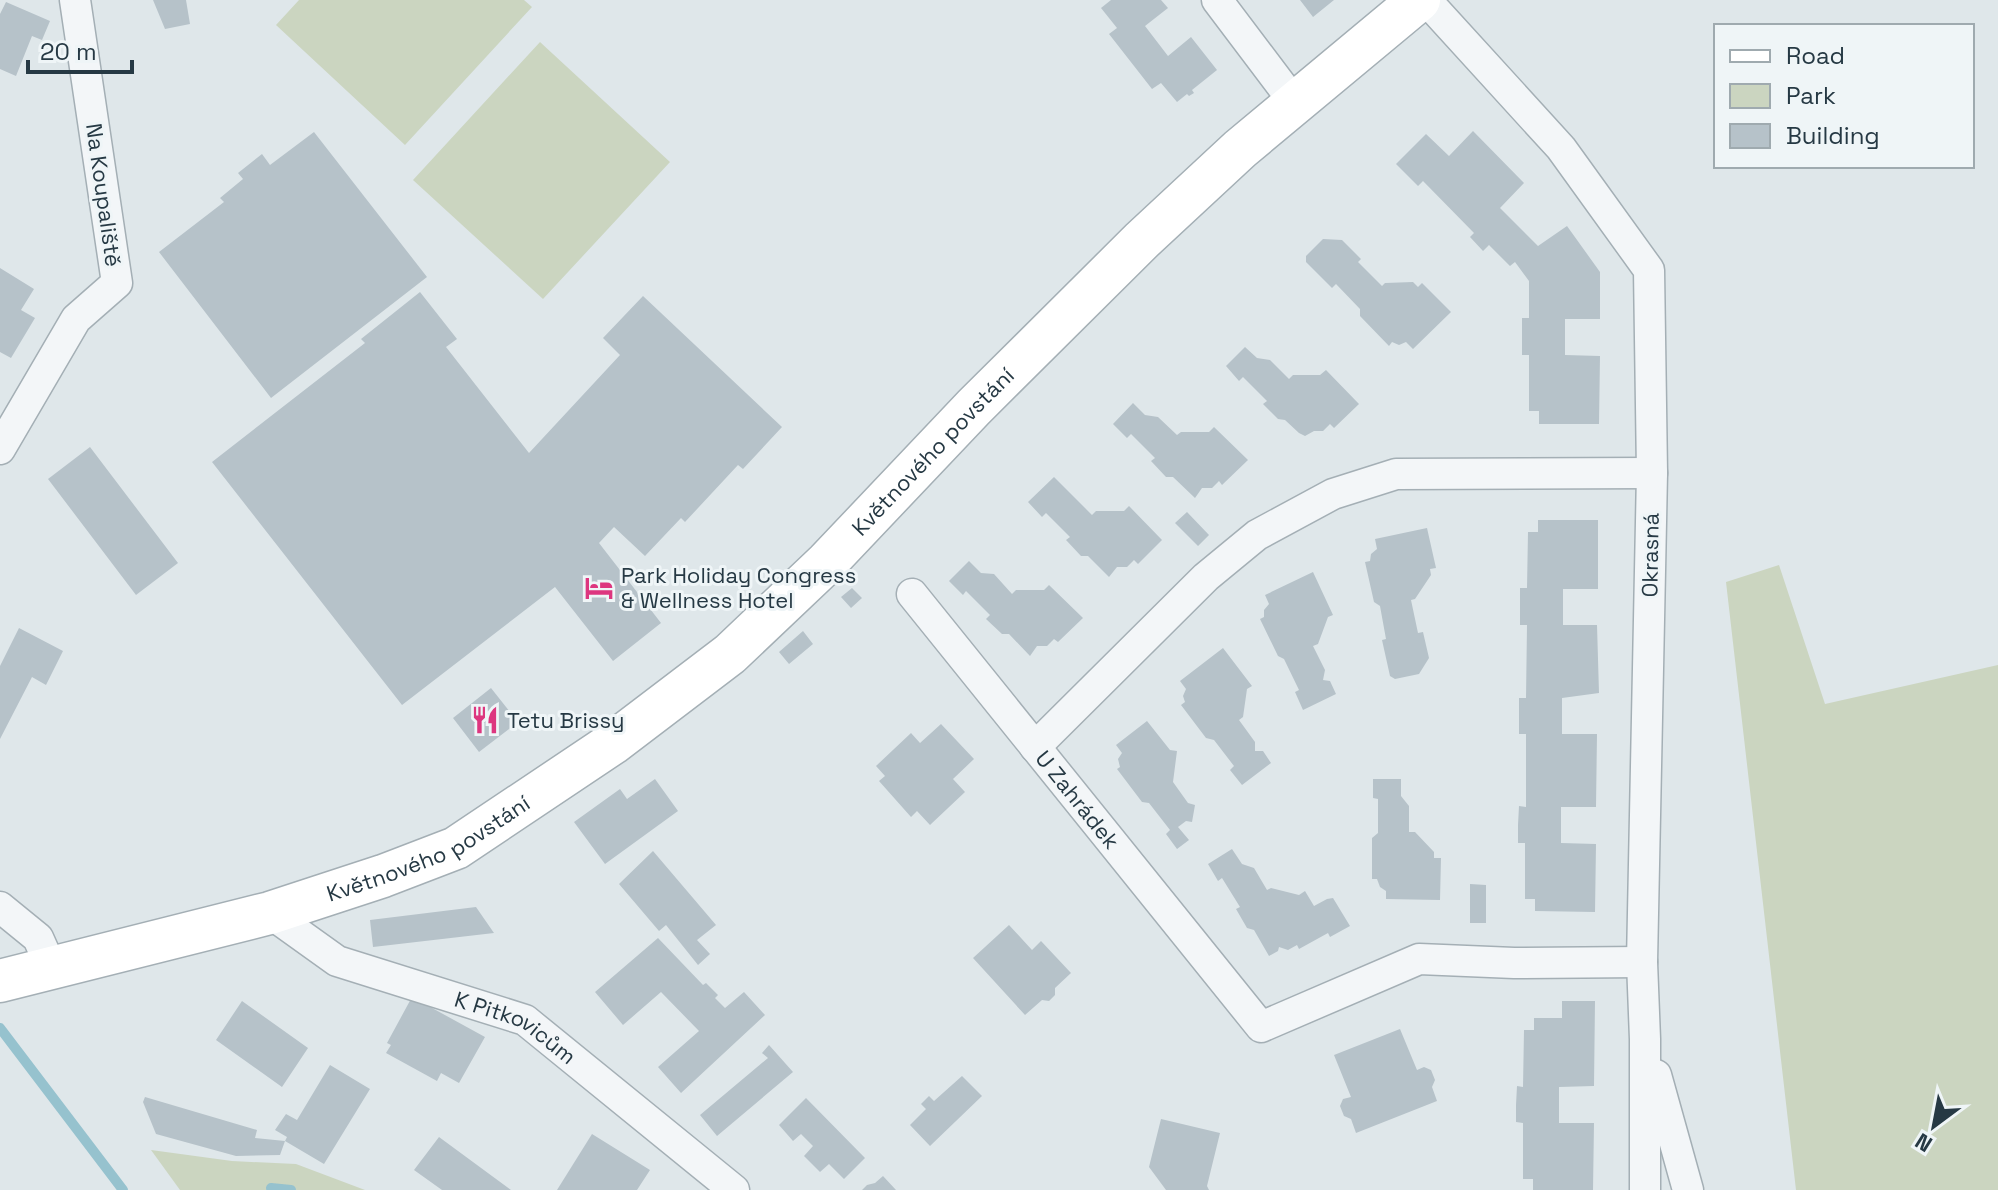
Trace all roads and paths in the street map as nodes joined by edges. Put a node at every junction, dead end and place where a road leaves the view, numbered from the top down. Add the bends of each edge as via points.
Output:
1 (75, 0) edge
2 (1217, 0) edge
3 (1419, 0) edge
4 (1426, 0) edge
5 (1294, 102) junction
6 (0, 449) edge
7 (1652, 473) junction
8 (912, 594) dead end
9 (1035, 747) junction
10 (0, 907) edge
11 (270, 913) junction
12 (1642, 962) junction
13 (26, 974) edge
14 (1645, 1039) junction
15 (734, 1190) edge
16 (1645, 1190) edge
17 (1688, 1190) edge

1 - 6 street, Na Koupaliště via 117,283 76,319
2 - 5 street
3 - 5 street, Květnového povstání
4 - 7 street, Okrasná via 1561,148 1649,270
5 - 11 street, Květnového povstání via 1141,241 730,654 613,743 456,848
7 - 9 street, U Zahrádek via 1396,474 1333,494 1257,535 1206,577
7 - 12 street, Okrasná
8 - 9 street
9 - 12 street, U Zahrádek via 1261,1027 1419,959
10 - 13 street via 38,938
11 - 13 street, Květnového povstání
11 - 15 street, K Pitkovicům via 337,961 525,1020
12 - 14 street, Okrasná
14 - 16 street, Okrasná
14 - 17 street

